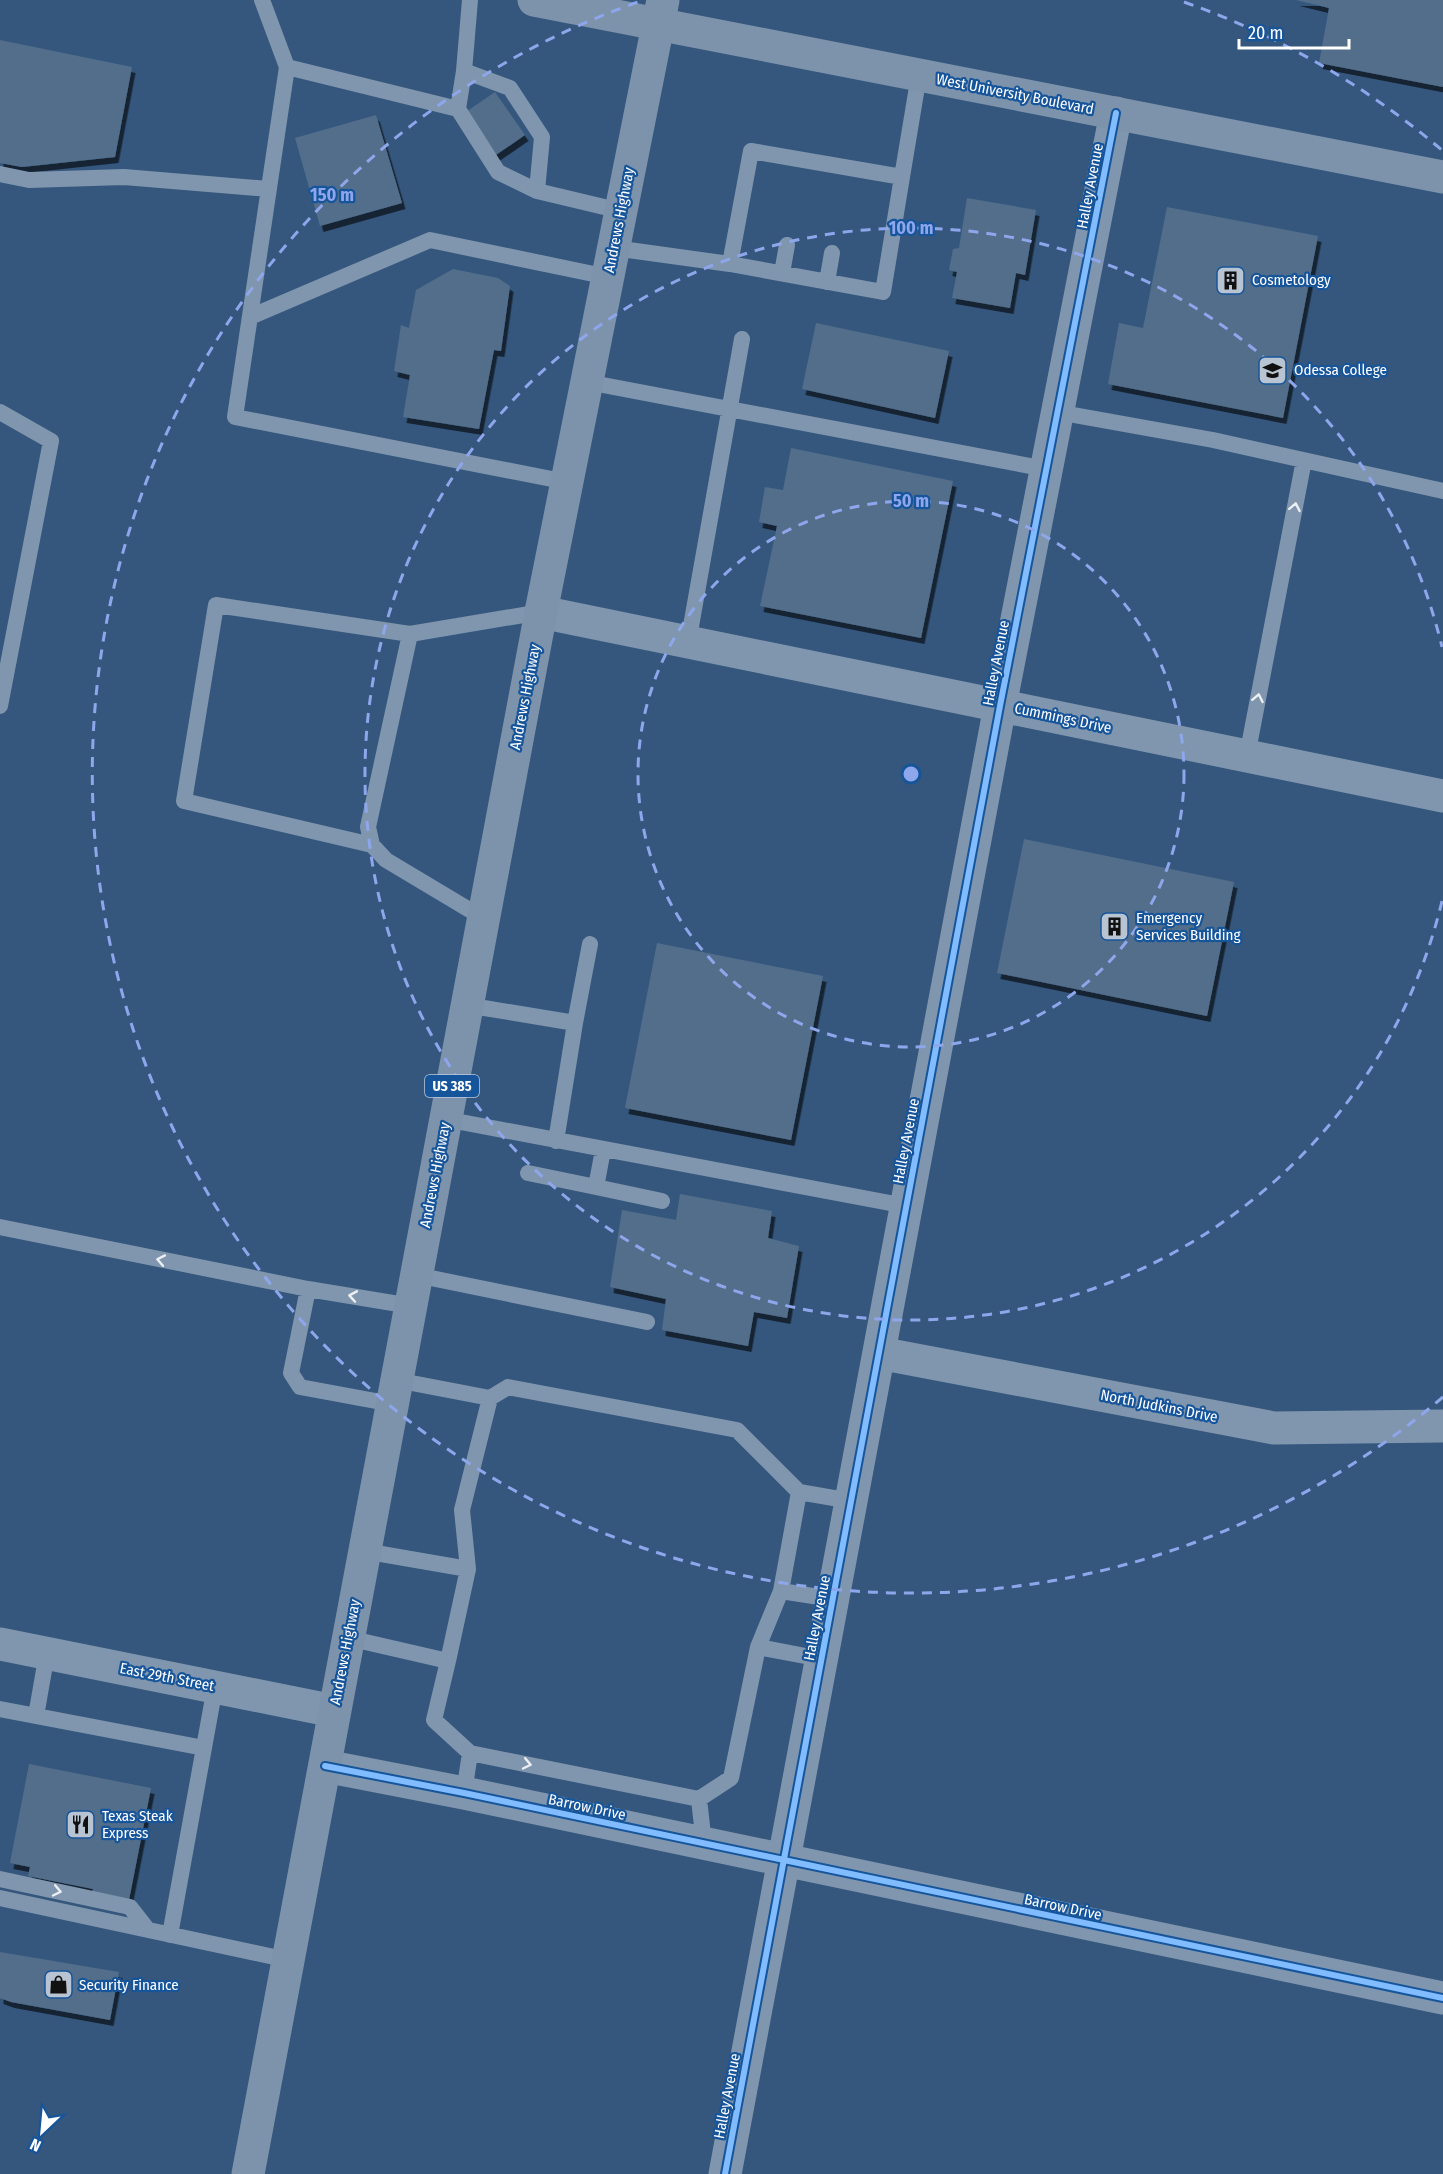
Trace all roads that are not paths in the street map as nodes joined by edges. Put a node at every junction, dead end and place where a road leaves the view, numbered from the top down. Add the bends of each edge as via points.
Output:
1 (262, 0) edge
2 (470, 0) edge
3 (534, 0) edge
4 (661, 12) edge
5 (287, 67) junction
6 (464, 71) junction
7 (920, 75) junction
8 (458, 109) junction
9 (1116, 113) junction
10 (0, 174) edge
11 (902, 177) junction
12 (1443, 177) edge
13 (269, 189) junction
14 (537, 191) junction
15 (621, 212) junction
16 (787, 245) dead end
17 (832, 253) dead end
18 (611, 262) junction
19 (730, 264) junction
20 (782, 273) junction
21 (827, 282) junction
22 (250, 317) junction
23 (742, 339) dead end
24 (587, 382) junction
25 (730, 410) junction
26 (0, 412) edge
27 (1057, 412) junction
28 (1304, 460) junction
29 (1046, 469) junction
30 (567, 482) junction
31 (1443, 490) edge
32 (541, 612) junction
33 (410, 634) junction
34 (688, 643) junction
35 (0, 706) edge
36 (1000, 706) junction
37 (1247, 756) junction
38 (1443, 796) edge
39 (372, 845) junction
40 (483, 918) junction
41 (590, 944) dead end
42 (466, 1005) junction
43 (575, 1023) junction
44 (446, 1119) junction
45 (556, 1141) junction
46 (603, 1150) junction
47 (528, 1173) dead end
48 (596, 1187) junction
49 (662, 1201) dead end
50 (906, 1206) junction
51 (0, 1227) edge
52 (416, 1275) junction
53 (308, 1288) junction
54 (411, 1306) junction
55 (647, 1322) dead end
56 (879, 1353) junction
57 (394, 1392) junction
58 (490, 1398) junction
59 (1443, 1426) edge
60 (799, 1492) junction
61 (851, 1501) junction
62 (364, 1551) junction
63 (468, 1569) junction
64 (781, 1591) junction
65 (832, 1599) junction
66 (348, 1638) junction
67 (0, 1644) edge
68 (758, 1647) junction
69 (47, 1653) junction
70 (821, 1659) junction
71 (448, 1661) junction
72 (215, 1687) junction
73 (334, 1711) junction
74 (1, 1715) edge
75 (36, 1716) junction
76 (204, 1748) junction
77 (470, 1752) junction
78 (326, 1766) junction
79 (464, 1793) junction
80 (699, 1800) junction
81 (704, 1844) junction
82 (783, 1862) junction
83 (0, 1879) edge
84 (0, 1898) edge
85 (148, 1930) junction
86 (170, 1935) junction
87 (288, 1960) junction
88 (1443, 1998) edge
89 (248, 2174) edge
90 (725, 2174) edge

1 - 5 lane
2 - 6 lane
3 - 4 main road, West University Boulevard
4 - 7 main road, West University Boulevard
4 - 15 main road, Andrews Highway / US 385
5 - 8 lane
5 - 13 lane
6 - 8 lane
6 - 14 lane via 510,88 542,137
7 - 9 main road, West University Boulevard
7 - 11 lane
8 - 14 lane via 498,172
9 - 12 main road, West University Boulevard
9 - 27 street, Halley Avenue
10 - 13 lane via 29,180 124,177
11 - 19 lane via 845,174 751,151
11 - 21 lane via 883,292
13 - 22 lane
14 - 15 lane
15 - 18 main road, Andrews Highway / US 385
16 - 20 lane
17 - 21 lane
18 - 19 lane
18 - 22 lane via 430,240
18 - 24 main road, Andrews Highway / US 385
19 - 20 lane
20 - 21 lane
22 - 30 lane via 235,417
23 - 25 lane
24 - 25 lane
24 - 30 main road, Andrews Highway / US 385
25 - 29 lane
25 - 34 lane
26 - 35 lane via 51,441
27 - 28 lane
27 - 29 street, Halley Avenue
28 - 31 lane
37 -> 28 lane
29 - 36 street, Halley Avenue
30 - 32 main road, Andrews Highway / US 385
32 - 33 lane
32 - 34 street, Cummings Drive
32 - 40 main road, Andrews Highway / US 385
33 - 39 lane via 368,827
33 - 39 lane via 216,605 184,801
34 - 36 street, Cummings Drive
36 - 37 street, Cummings Drive
36 - 50 street, Halley Avenue
37 - 38 street, Cummings Drive
39 - 40 lane via 386,860
40 - 42 main road, Andrews Highway / US 385
41 - 43 lane
42 - 43 lane
42 - 44 main road, Andrews Highway / US 385
43 - 45 lane
44 - 45 lane
44 - 52 main road, Andrews Highway / US 385
45 - 46 lane
46 - 48 lane
46 - 50 lane
47 - 48 lane
48 - 49 lane
50 - 56 street, Halley Avenue
53 -> 51 lane
52 - 54 main road, Andrews Highway / US 385
52 - 55 lane
54 -> 53 lane
53 - 57 lane via 291,1373 300,1387
54 - 57 main road, Andrews Highway / US 385
56 - 59 street, North Judkins Drive via 1274,1428
56 - 61 street, Halley Avenue
57 - 58 lane
57 - 62 main road, Andrews Highway / US 385
58 - 60 lane via 508,1387 736,1430
58 - 63 lane via 462,1510
60 - 61 lane
60 - 64 lane
61 - 65 street, Halley Avenue
62 - 63 lane
62 - 66 main road, Andrews Highway / US 385
63 - 71 lane
64 - 65 lane
64 - 68 lane
65 - 70 street, Halley Avenue
66 - 71 lane
66 - 73 main road, Andrews Highway / US 385
67 - 69 street, East 29th Street
68 - 70 lane
68 - 80 lane via 731,1778
69 - 72 street, East 29th Street
69 - 75 lane
70 - 82 street, Halley Avenue
71 - 77 lane via 434,1720
72 - 73 street, East 29th Street
72 - 76 lane
73 - 78 main road, Andrews Highway / US 385
74 - 75 lane
75 - 76 lane
76 - 86 lane
77 - 79 lane
77 -> 80 lane
78 - 79 street, Barrow Drive
78 - 87 main road, Andrews Highway / US 385
79 - 81 street, Barrow Drive
80 - 81 lane
81 - 82 street, Barrow Drive
82 - 88 street, Barrow Drive
82 - 90 street, Halley Avenue
83 -> 85 lane via 130,1907
84 - 85 lane
85 - 86 lane
86 - 87 lane
87 - 89 main road, Andrews Highway / US 385

